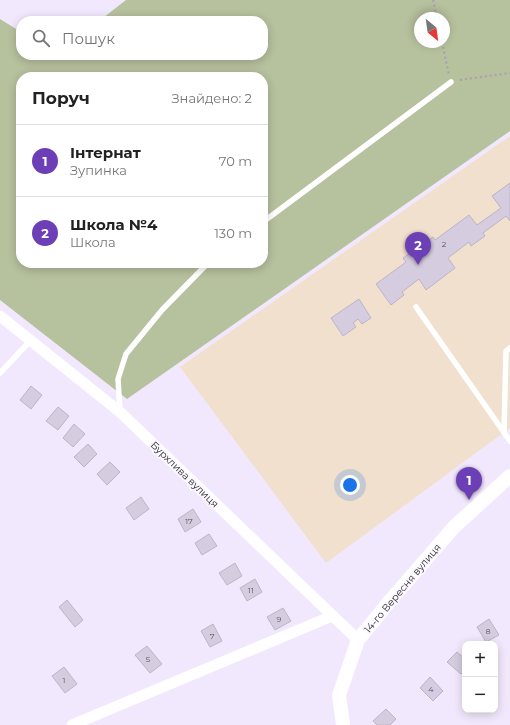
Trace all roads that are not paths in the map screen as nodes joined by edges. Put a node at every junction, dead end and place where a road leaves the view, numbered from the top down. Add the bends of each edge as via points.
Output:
1 (450, 82) road end
2 (268, 218) edge
3 (203, 268) edge
4 (416, 307) dead end
5 (0, 316) edge
6 (31, 340) junction
7 (510, 348) edge
8 (0, 373) edge
9 (120, 412) junction
10 (504, 432) junction
11 (510, 441) edge
12 (510, 476) edge
13 (332, 616) junction
14 (358, 640) junction
15 (72, 725) edge
16 (343, 725) edge

1 - 2 lane
3 - 9 lane via 162,310 126,354 118,379
4 - 10 lane
5 - 6 street, Бурхлива вулиця
6 - 8 lane
6 - 9 street, Бурхлива вулиця
7 - 10 lane via 506,351
9 - 13 street, Бурхлива вулиця
10 - 11 lane
12 - 14 street, 14-го Вересня вулиця via 454,527
13 - 14 street, Бурхлива вулиця
13 - 15 street
14 - 16 street, 14-го Вересня вулиця via 339,695

